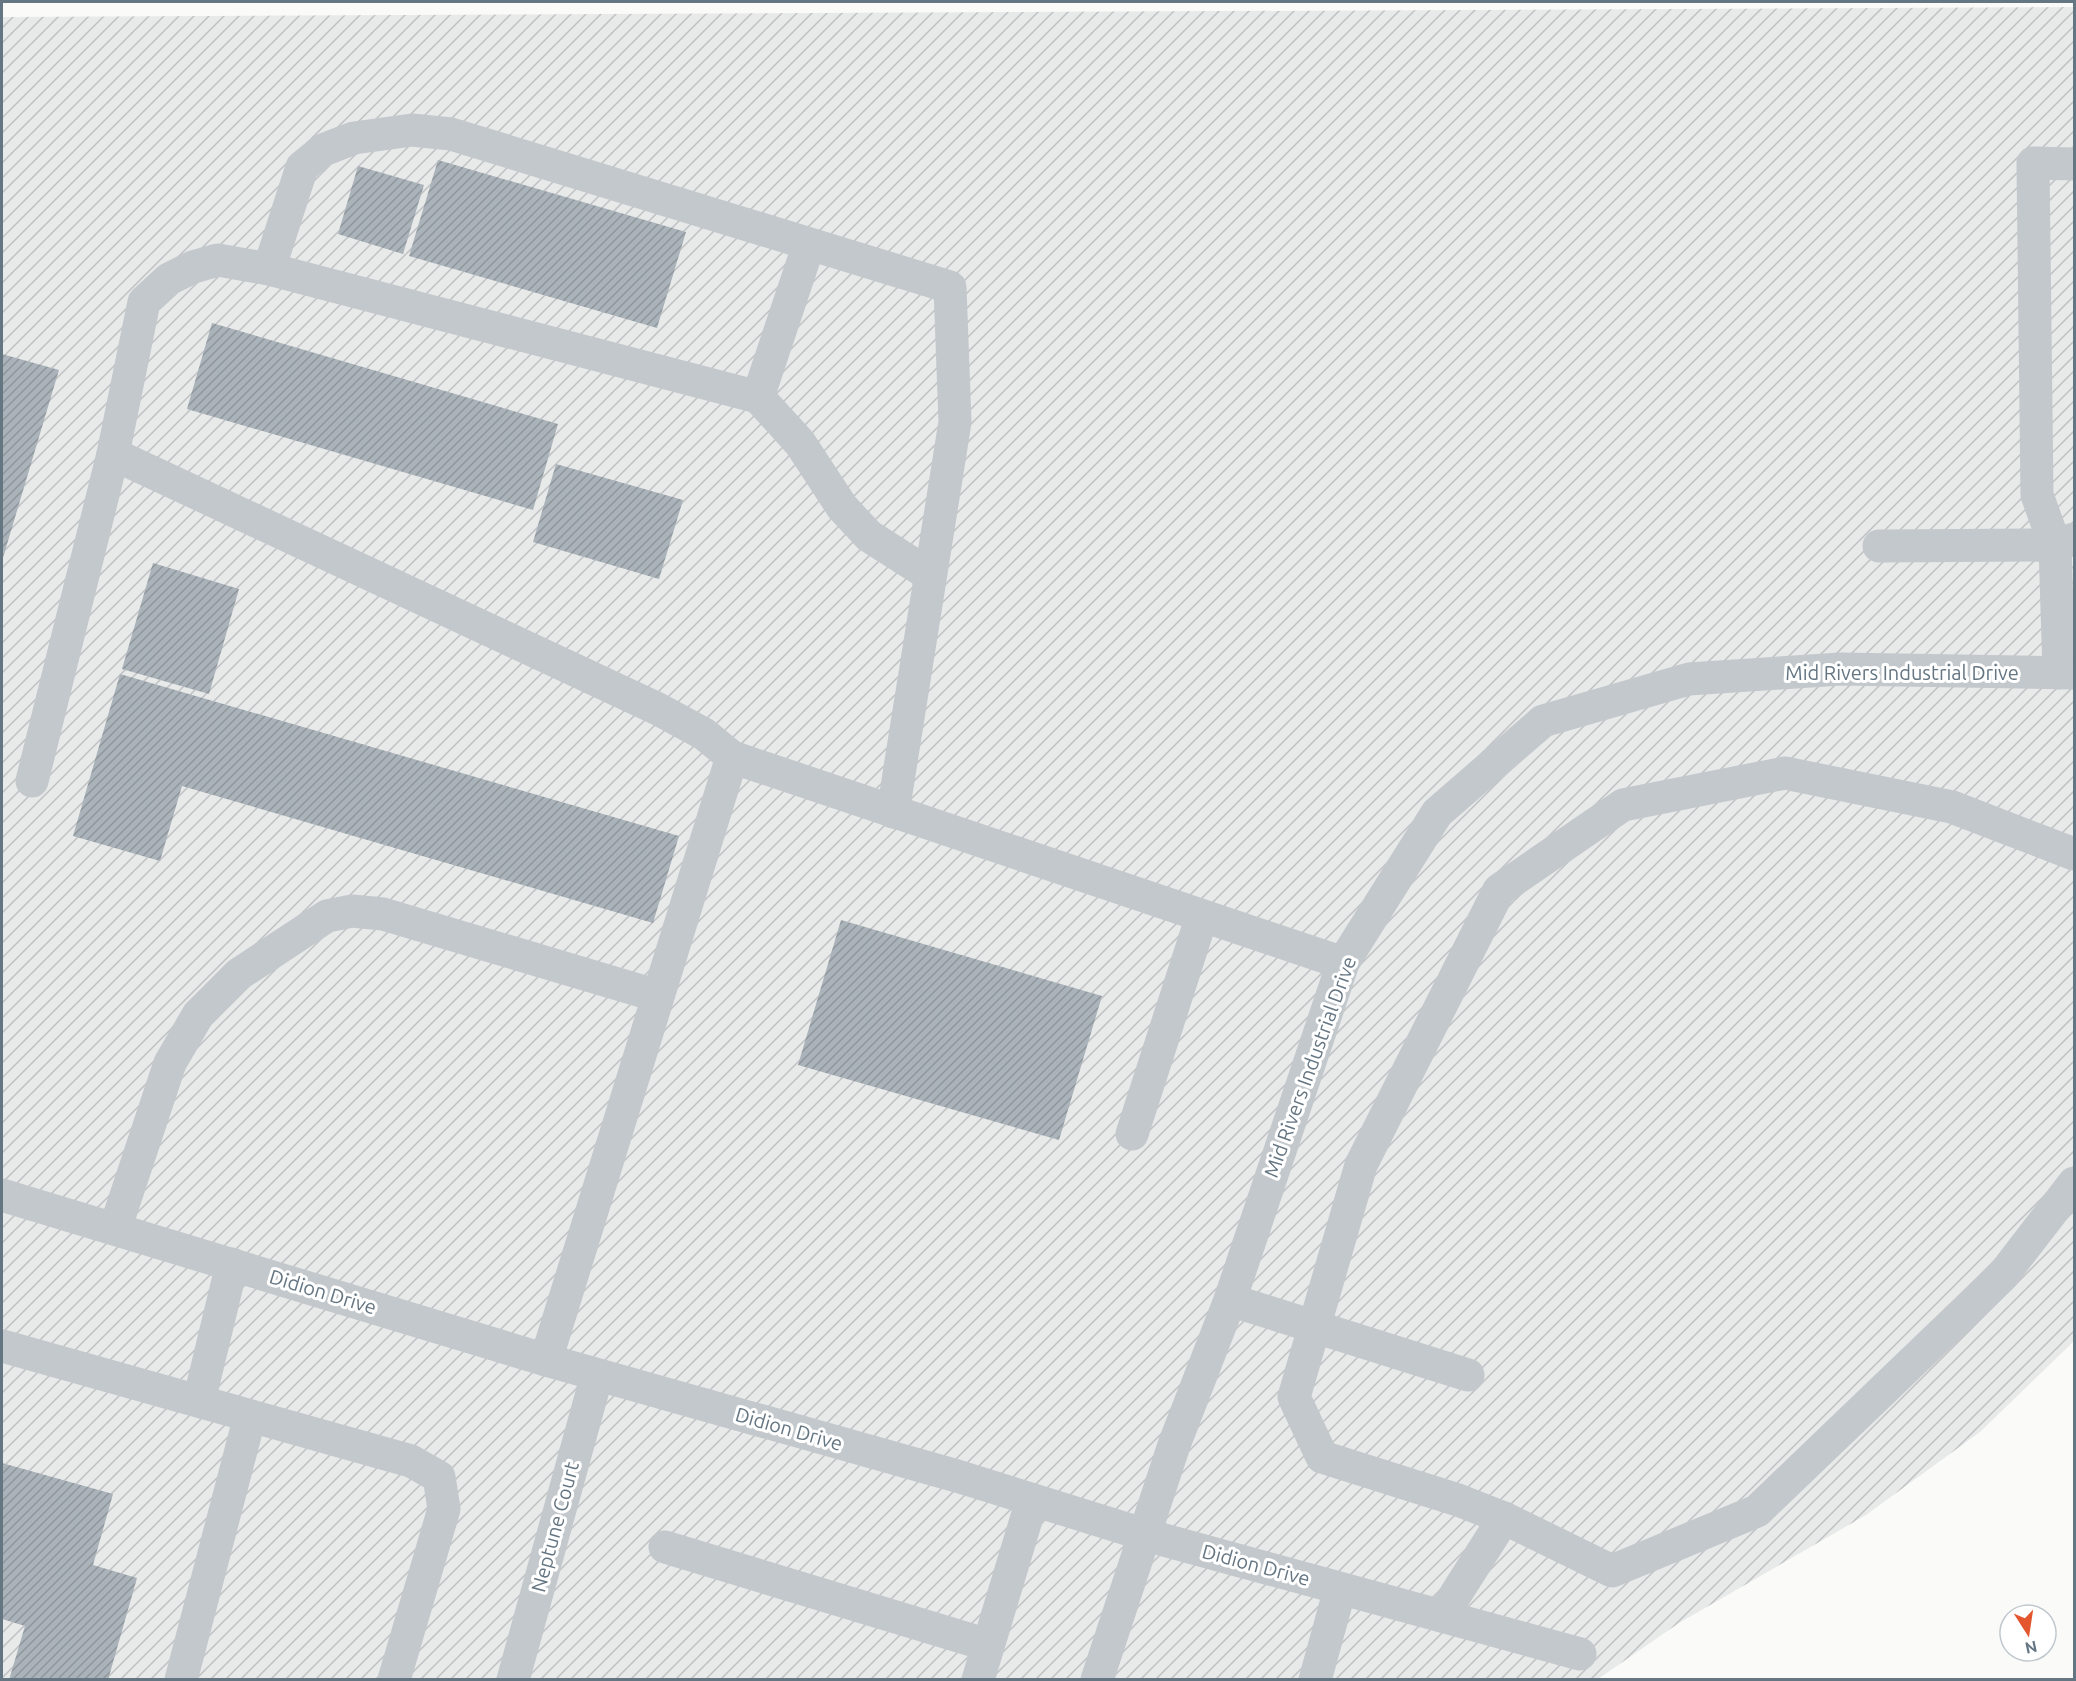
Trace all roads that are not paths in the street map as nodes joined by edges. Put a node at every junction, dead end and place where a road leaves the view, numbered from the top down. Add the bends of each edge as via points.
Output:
1 (2074, 164) edge
2 (809, 244) junction
3 (269, 269) junction
4 (758, 397) junction
5 (113, 454) junction
6 (2065, 542) edge
7 (1879, 546) dead end
8 (930, 575) junction
9 (2067, 673) edge
10 (732, 757) junction
11 (32, 781) dead end
12 (893, 812) junction
13 (2074, 854) edge
14 (1202, 916) junction
15 (1343, 963) junction
16 (658, 996) junction
17 (1132, 1134) dead end
18 (2074, 1183) edge
19 (2, 1195) edge
20 (115, 1229) junction
21 (232, 1264) junction
22 (1230, 1300) junction
23 (1314, 1325) junction
24 (2, 1346) edge
25 (546, 1360) junction
26 (597, 1375) junction
27 (1468, 1375) dead end
28 (199, 1401) junction
29 (250, 1416) junction
30 (1032, 1500) junction
31 (1504, 1518) junction
32 (1146, 1535) junction
33 (665, 1547) dead end
34 (1340, 1588) junction
35 (1442, 1616) junction
36 (988, 1645) junction
37 (1580, 1654) dead end
38 (1102, 1678) edge
39 (181, 1680) edge
40 (394, 1680) edge
41 (513, 1680) edge
42 (978, 1680) edge
43 (1316, 1680) edge

1 - 6 street via 2032,163 2037,495
2 - 3 street via 451,134 412,130 354,138 323,150 302,167
2 - 4 street
2 - 8 street via 950,287 955,422
3 - 4 street
3 - 5 street via 218,261 193,267 169,279 144,302
4 - 8 street via 801,443 842,507 869,536
5 - 10 street via 658,709 704,734
5 - 11 street
6 - 7 street
6 - 9 street
8 - 12 street
9 - 15 street, Mid Rivers Industrial Drive via 1841,669 1689,679 1543,721 1437,813
10 - 12 street
10 - 16 street
12 - 14 street
13 - 23 street via 1952,807 1785,773 1623,805 1499,890 1361,1164
14 - 15 street
14 - 17 street
15 - 22 street, Mid Rivers Industrial Drive
16 - 20 street via 383,914 352,911 327,916 239,974 198,1015 170,1063
16 - 25 street
18 - 31 street via 2003,1275 1757,1511 1612,1571
19 - 20 street, Didion Drive
20 - 21 street, Didion Drive
21 - 25 street, Didion Drive
21 - 28 street
22 - 23 street
22 - 32 street, Mid Rivers Industrial Drive via 1174,1445
23 - 27 street
23 - 31 street via 1294,1397 1322,1457
24 - 28 street
25 - 26 street, Didion Drive
26 - 30 street, Didion Drive
26 - 41 street, Neptune Court
28 - 29 street
29 - 39 street
29 - 40 street via 411,1461 439,1477 444,1509
30 - 32 street, Didion Drive
30 - 36 street
31 - 35 street
32 - 34 street, Didion Drive
32 - 38 street, Mid Rivers Industrial Drive
33 - 36 street
34 - 35 street, Didion Drive
34 - 43 street
35 - 37 street, Didion Drive
36 - 42 street

